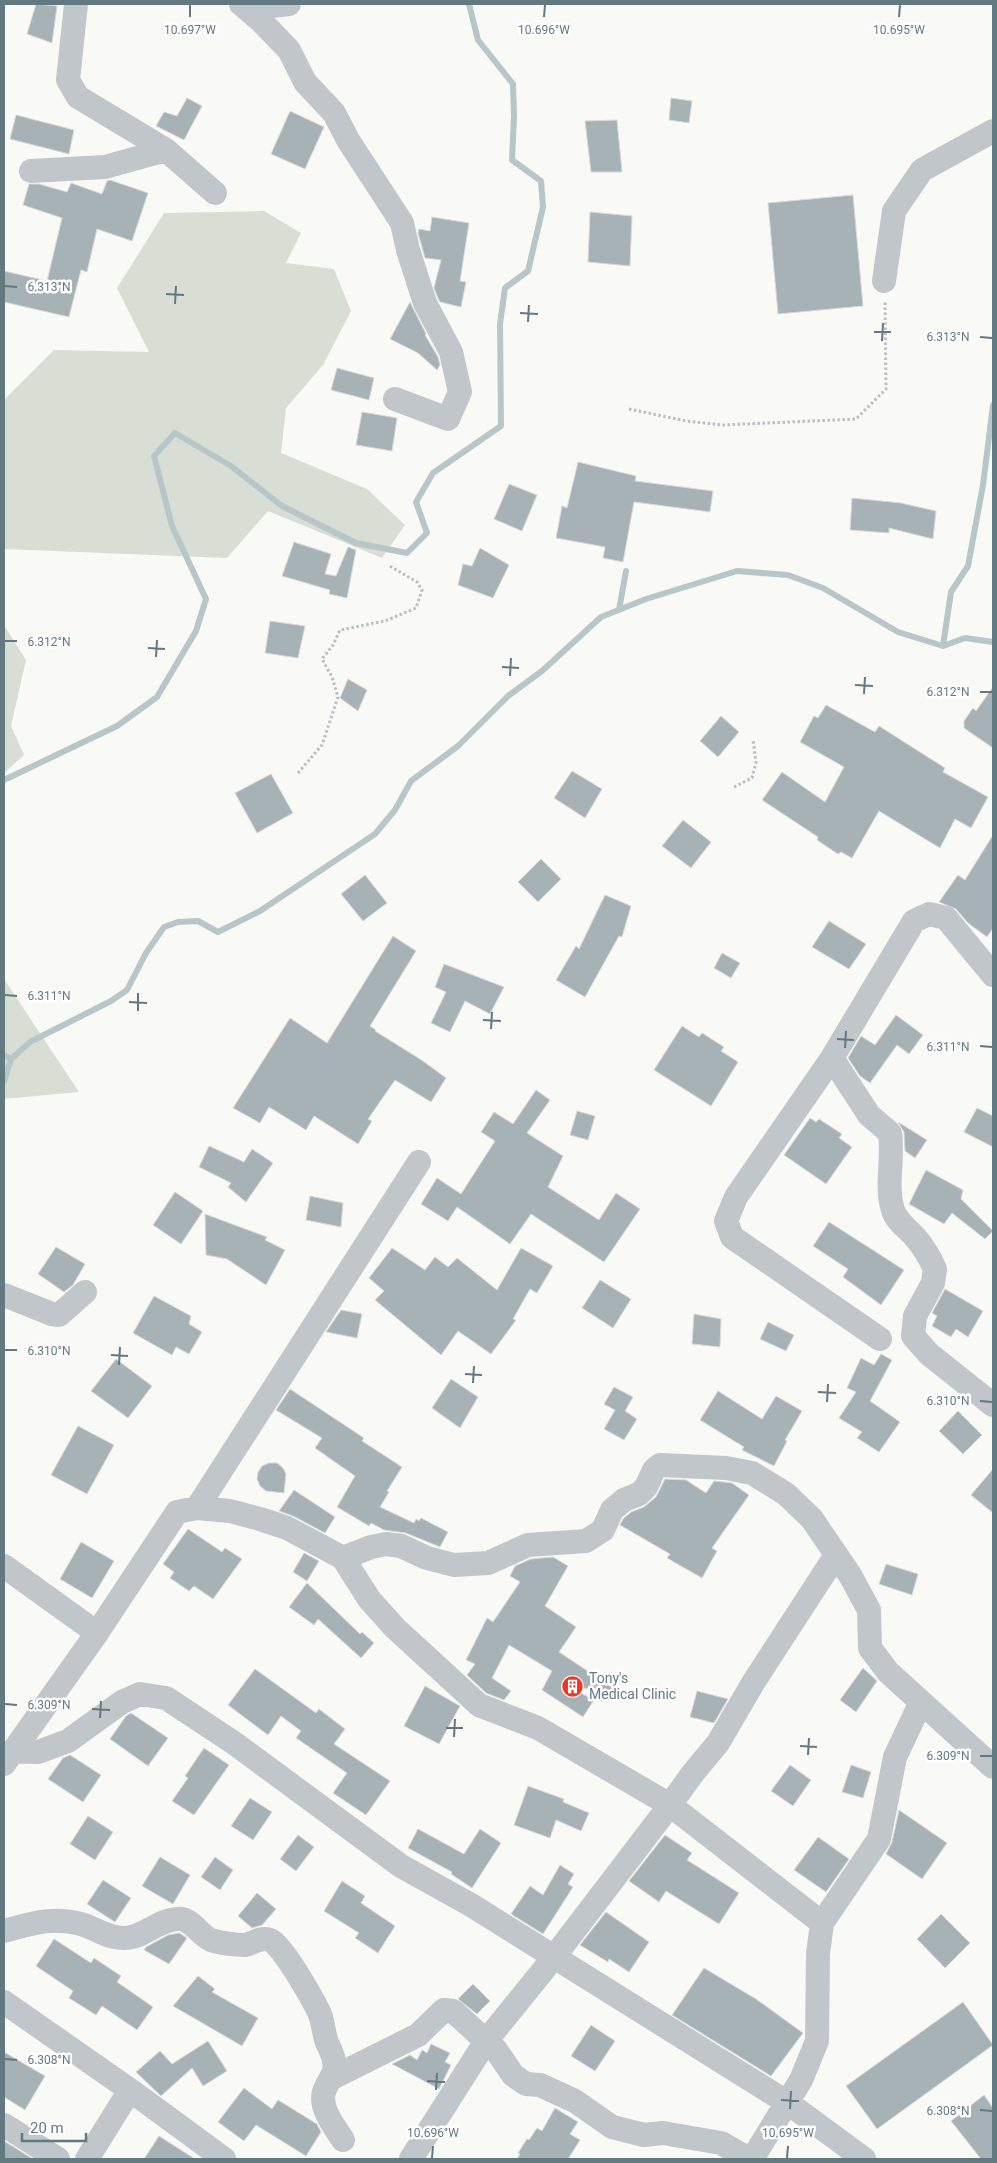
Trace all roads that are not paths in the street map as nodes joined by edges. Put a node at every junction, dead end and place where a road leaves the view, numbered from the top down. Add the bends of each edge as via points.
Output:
1 (76, 4) edge
2 (241, 4) edge
3 (263, 4) edge
4 (289, 4) edge
5 (993, 131) edge
6 (166, 150) junction
7 (31, 171) dead end
8 (215, 193) dead end
9 (884, 281) road end
10 (394, 399) dead end
11 (993, 975) edge
12 (832, 1058) junction
13 (419, 1162) dead end
14 (85, 1292) dead end
15 (4, 1294) edge
16 (880, 1339) dead end
17 (993, 1406) edge
18 (197, 1508) junction
19 (836, 1555) junction
20 (343, 1558) junction
21 (4, 1566) edge
22 (97, 1633) junction
23 (921, 1702) junction
24 (8, 1757) edge
25 (993, 1767) edge
26 (670, 1805) junction
27 (822, 1923) junction
28 (4, 1930) edge
29 (554, 1957) junction
30 (4, 2002) edge
31 (486, 2041) junction
32 (332, 2078) junction
33 (130, 2090) junction
34 (788, 2103) junction
35 (4, 2124) edge
36 (343, 2140) dead end
37 (58, 2159) edge
38 (88, 2159) edge
39 (224, 2159) edge
40 (410, 2159) edge
41 (750, 2159) edge
42 (864, 2159) edge

1 - 6 street via 68,80 78,97
2 - 10 street via 289,50 305,82 334,113 402,223 426,303 451,352 460,392 448,419
3 - 4 street
5 - 9 street via 922,170 894,211
6 - 7 street via 105,167
6 - 8 street
11 - 12 street via 946,918 928,914 914,921
12 - 16 street via 736,1197 726,1221 732,1237
12 - 17 street via 869,1115 890,1133 893,1212 916,1237 935,1270 933,1283 915,1316 913,1336 929,1354
13 - 18 street
14 - 15 street via 60,1315
18 - 20 street via 230,1511 278,1525
18 - 22 street via 177,1512
19 - 20 street via 812,1519 786,1494 752,1473 667,1464 654,1470 646,1487 612,1510 603,1530 586,1540 528,1545 488,1563 454,1564 386,1544
19 - 23 street via 869,1610 870,1648 888,1672
19 - 26 street via 718,1743
20 - 26 street via 369,1599 395,1628 479,1705 538,1728
21 - 22 street
22 - 24 street
23 - 25 street
23 - 27 street via 895,1757 879,1839
24 - 29 street via 38,1752 68,1741 122,1702 140,1694 166,1698 234,1743 401,1866
26 - 27 street
26 - 29 street
27 - 34 street via 818,1954 817,2041
28 - 32 street via 57,1919 123,1938 141,1935 161,1922 178,1918 212,1940 245,1945 268,1939 288,1957 320,2016 335,2062
29 - 31 street
29 - 34 street
30 - 33 street
31 - 32 street via 453,2010 444,2010 418,2035
31 - 40 street
31 - 41 street via 512,2075 526,2084 540,2085 575,2101 612,2127 644,2135 663,2133 722,2143
32 - 36 street via 324,2092 324,2108
33 - 38 street
33 - 39 street
34 - 41 street
34 - 42 street
35 - 37 street

